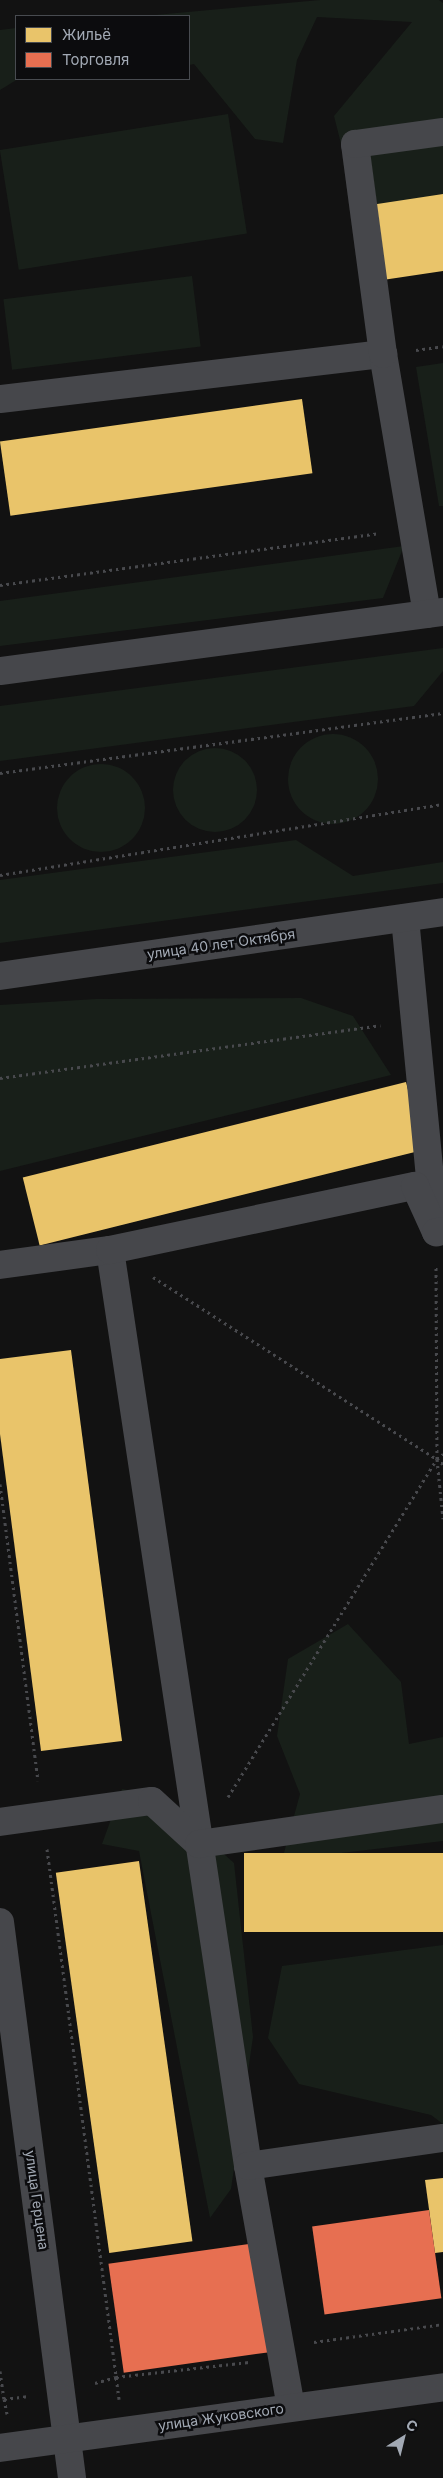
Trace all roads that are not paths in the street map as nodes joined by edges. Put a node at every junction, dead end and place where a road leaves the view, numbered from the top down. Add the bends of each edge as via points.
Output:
1 (443, 132) edge
2 (383, 354) junction
3 (0, 399) edge
4 (435, 613) edge
5 (0, 671) edge
6 (443, 912) edge
7 (405, 918) junction
8 (0, 976) edge
9 (439, 1231) edge
10 (110, 1250) junction
11 (0, 1265) edge
12 (443, 1809) edge
13 (0, 1822) edge
14 (199, 1844) junction
15 (0, 1922) edge
16 (443, 2138) edge
17 (248, 2166) junction
18 (443, 2387) edge
19 (290, 2407) junction
20 (69, 2440) junction
21 (0, 2448) edge
22 (72, 2478) edge

1 - 2 street via 355,144
2 - 3 street
2 - 4 street via 412,529
4 - 5 street
6 - 7 street, улица 40 лет Октября
7 - 8 street, улица 40 лет Октября
7 - 9 street
9 - 10 street via 415,1186
10 - 11 street
10 - 14 street
12 - 14 street
13 - 14 street via 152,1801
14 - 17 street
15 - 20 street, улица Герцена
16 - 17 street
17 - 19 street
18 - 19 street, улица Жуковского
19 - 20 street, улица Жуковского
20 - 21 street, улица Жуковского
20 - 22 street, улица Герцена

